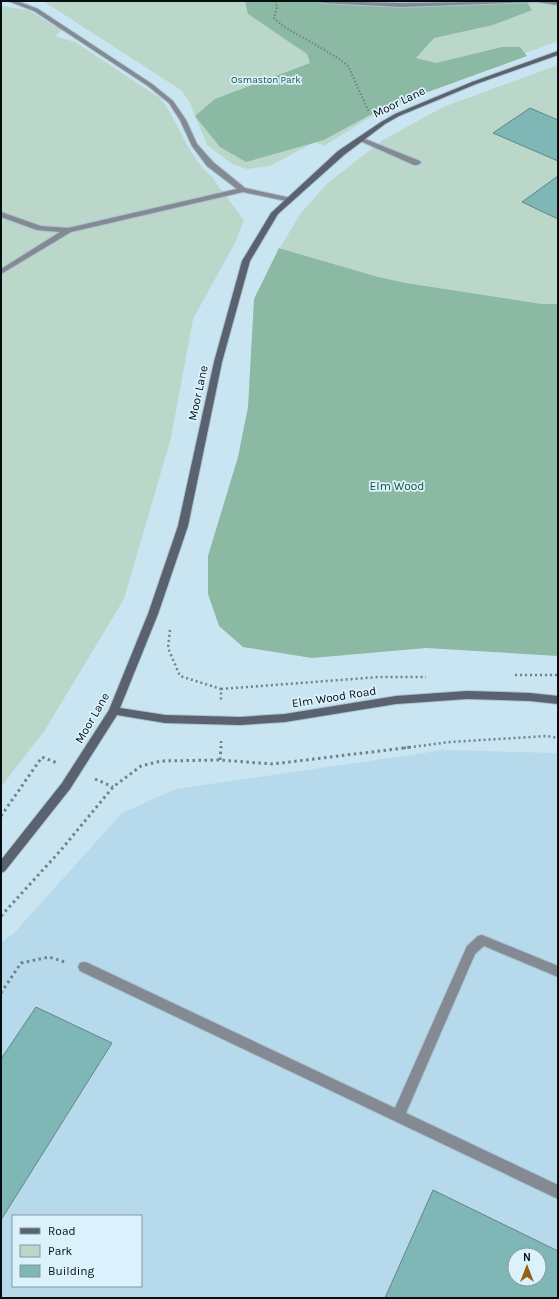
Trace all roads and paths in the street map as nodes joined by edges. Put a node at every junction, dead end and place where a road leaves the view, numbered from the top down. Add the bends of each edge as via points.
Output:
1 (11, 1) edge
2 (276, 1) edge
3 (323, 1) edge
4 (534, 1) edge
5 (538, 1) edge
6 (558, 3) edge
7 (558, 53) edge
8 (383, 123) junction
9 (360, 139) junction
10 (417, 162) dead end
11 (243, 190) junction
12 (288, 200) junction
13 (1, 214) edge
14 (68, 230) junction
15 (1, 272) edge
16 (170, 625) dead end
17 (514, 675) dead end
18 (558, 675) edge
19 (427, 677) dead end
20 (221, 689) junction
21 (558, 700) edge
22 (114, 711) junction
23 (222, 721) junction
24 (558, 738) edge
25 (42, 757) dead end
26 (220, 760) junction
27 (1, 816) edge
28 (1, 868) edge
29 (1, 916) edge
30 (84, 967) joint
31 (558, 972) edge
32 (1, 992) edge
33 (398, 1116) junction
34 (558, 1192) edge

1 - 11 lane via 36,10 150,85 171,102 183,120 194,145 210,164
2 - 8 path via 274,18 348,66 369,114
3 - 4 lane via 462,4
5 - 6 lane
7 - 8 street, Moor Lane via 474,83
8 - 9 street, Moor Lane
9 - 10 lane
9 - 12 street, Moor Lane
11 - 12 lane
11 - 14 lane
12 - 22 street, Moor Lane via 275,213 246,261 218,362 183,526 153,614
13 - 14 lane via 40,228
14 - 15 lane
16 - 20 path via 168,648 180,676
17 - 18 path
19 - 20 path via 379,677
20 - 23 path
21 - 23 street, Elm Wood Road via 466,695 396,700 285,718
22 - 23 street, Elm Wood Road via 165,719
22 - 28 street, Moor Lane via 66,786
23 - 26 path
24 - 26 path via 547,736 450,742 273,764
25 - 27 path
26 - 29 path via 161,761 141,766 113,788
30 - 32 path via 49,957 21,963
30 - 33 lane
31 - 33 lane via 482,940 476,945 471,950
33 - 34 lane

